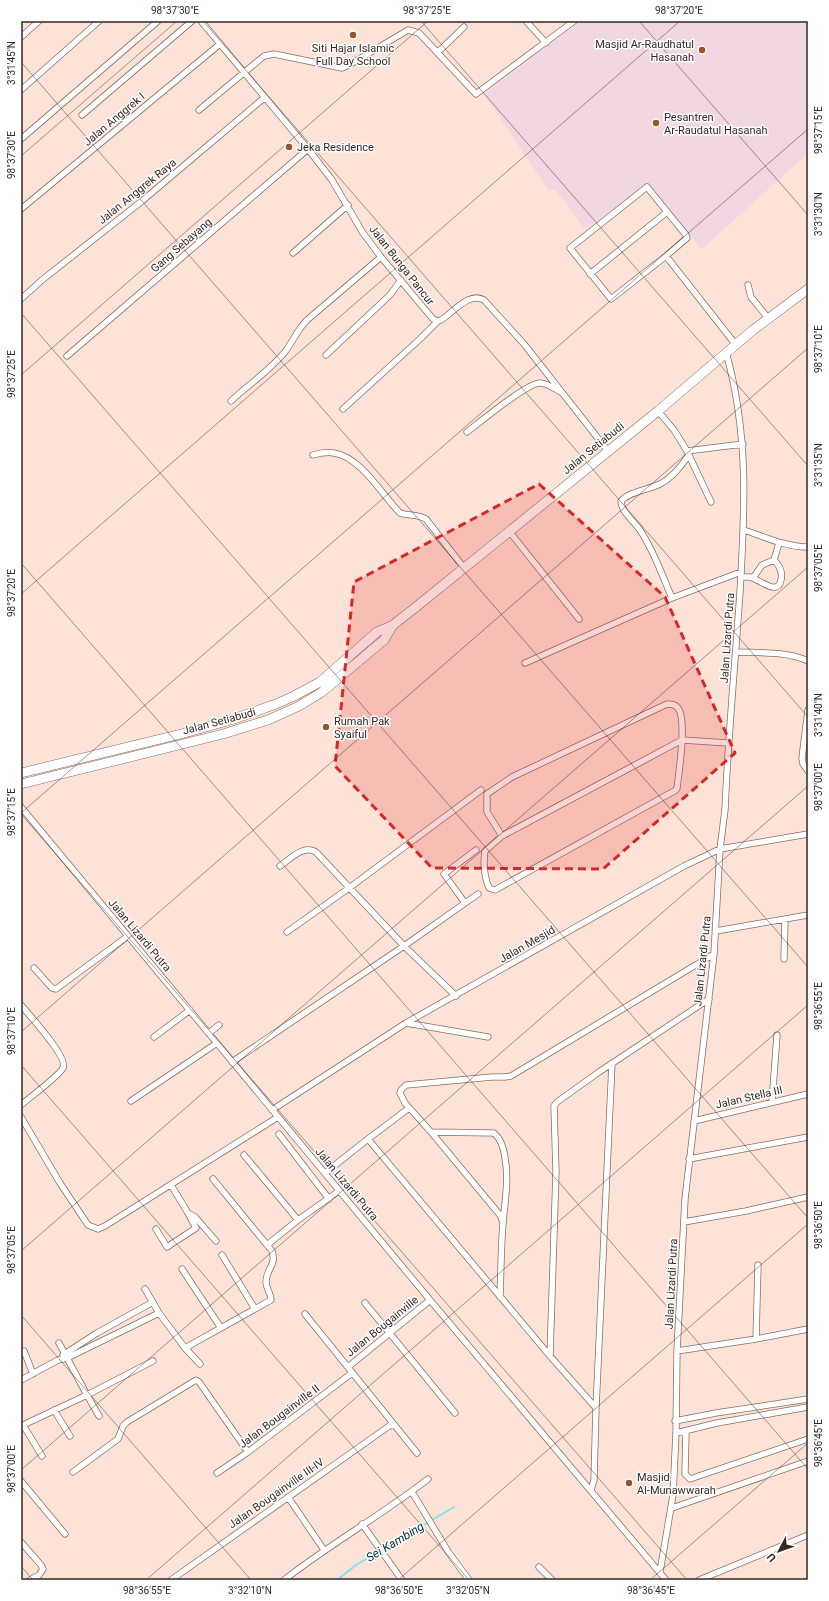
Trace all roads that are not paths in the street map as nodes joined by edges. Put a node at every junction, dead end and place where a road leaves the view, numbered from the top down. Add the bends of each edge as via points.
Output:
1 (39, 21) edge
2 (100, 21) edge
3 (158, 21) edge
4 (192, 21) edge
5 (201, 21) edge
6 (526, 21) edge
7 (574, 21) edge
8 (464, 27) dead end
9 (21, 36) edge
10 (546, 43) junction
11 (220, 44) junction
12 (438, 52) junction
13 (244, 72) junction
14 (21, 90) edge
15 (264, 98) junction
16 (199, 110) dead end
17 (82, 115) dead end
18 (21, 139) edge
19 (308, 149) junction
20 (348, 205) junction
21 (21, 209) edge
22 (667, 212) junction
23 (293, 253) dead end
24 (381, 256) junction
25 (666, 256) junction
26 (590, 274) junction
27 (401, 280) junction
28 (748, 285) dead end
29 (808, 289) edge
30 (21, 299) edge
31 (768, 318) junction
32 (438, 321) junction
33 (736, 345) junction
34 (726, 352) junction
35 (326, 355) dead end
36 (67, 356) dead end
37 (563, 392) junction
38 (231, 400) dead end
39 (343, 409) dead end
40 (658, 411) junction
41 (467, 432) dead end
42 (743, 444) junction
43 (608, 451) junction
44 (688, 453) junction
45 (313, 455) dead end
46 (711, 502) dead end
47 (744, 530) junction
48 (509, 531) junction
49 (779, 543) junction
50 (808, 547) edge
51 (774, 560) junction
52 (464, 568) junction
53 (741, 575) junction
54 (753, 578) junction
55 (672, 598) junction
56 (579, 619) dead end
57 (393, 625) junction
58 (736, 652) junction
59 (808, 660) edge
60 (526, 663) dead end
61 (808, 710) edge
62 (808, 714) edge
63 (682, 740) junction
64 (728, 743) junction
65 (808, 771) edge
66 (21, 773) edge
67 (21, 784) edge
68 (481, 790) dead end
69 (21, 807) edge
70 (808, 834) edge
71 (502, 836) junction
72 (720, 849) junction
73 (476, 850) dead end
74 (280, 866) dead end
75 (349, 888) junction
76 (478, 894) dead end
77 (465, 903) junction
78 (808, 915) edge
79 (784, 920) junction
80 (716, 931) junction
81 (286, 932) dead end
82 (128, 936) junction
83 (404, 946) junction
84 (714, 954) junction
85 (784, 959) dead end
86 (34, 968) dead end
87 (456, 996) junction
88 (709, 999) junction
89 (21, 1006) edge
90 (190, 1010) junction
91 (406, 1023) junction
92 (219, 1025) dead end
93 (209, 1033) junction
94 (777, 1035) dead end
95 (154, 1037) dead end
96 (488, 1037) dead end
97 (217, 1043) junction
98 (232, 1062) junction
99 (612, 1063) junction
100 (808, 1094) edge
101 (131, 1101) dead end
102 (772, 1102) junction
103 (21, 1105) edge
104 (409, 1108) junction
105 (272, 1110) junction
106 (21, 1117) edge
107 (278, 1117) junction
108 (694, 1121) junction
109 (431, 1132) junction
110 (279, 1134) dead end
111 (808, 1137) edge
112 (368, 1139) junction
113 (244, 1155) dead end
114 (689, 1159) junction
115 (324, 1173) junction
116 (213, 1179) dead end
117 (171, 1185) junction
118 (339, 1191) junction
119 (808, 1197) edge
120 (329, 1199) junction
121 (188, 1213) junction
122 (298, 1220) junction
123 (503, 1222) junction
124 (684, 1222) junction
125 (156, 1229) dead end
126 (216, 1241) dead end
127 (267, 1245) junction
128 (222, 1255) dead end
129 (758, 1264) dead end
130 (182, 1269) dead end
131 (145, 1289) dead end
132 (500, 1297) junction
133 (430, 1300) junction
134 (153, 1302) junction
135 (365, 1303) dead end
136 (255, 1309) junction
137 (159, 1313) junction
138 (305, 1314) dead end
139 (221, 1328) junction
140 (808, 1329) edge
141 (389, 1333) junction
142 (756, 1339) junction
143 (59, 1343) dead end
144 (185, 1348) junction
145 (24, 1351) dead end
146 (677, 1351) junction
147 (66, 1355) junction
148 (550, 1356) junction
149 (153, 1362) dead end
150 (200, 1364) dead end
151 (348, 1367) junction
152 (352, 1373) junction
153 (34, 1374) junction
154 (21, 1380) edge
155 (87, 1395) junction
156 (808, 1400) edge
157 (596, 1408) junction
158 (808, 1408) edge
159 (54, 1410) junction
160 (455, 1413) dead end
161 (716, 1413) junction
162 (99, 1416) dead end
163 (676, 1422) junction
164 (716, 1423) junction
165 (392, 1424) junction
166 (22, 1425) edge
167 (686, 1431) junction
168 (676, 1433) junction
169 (70, 1436) dead end
170 (808, 1439) edge
171 (248, 1452) junction
172 (417, 1453) dead end
173 (42, 1456) dead end
174 (808, 1461) edge
175 (73, 1472) dead end
176 (217, 1473) dead end
177 (428, 1479) dead end
178 (21, 1481) edge
179 (591, 1490) junction
180 (412, 1492) junction
181 (288, 1497) junction
182 (672, 1506) junction
183 (362, 1524) junction
184 (65, 1534) dead end
185 (808, 1535) edge
186 (21, 1542) edge
187 (324, 1550) junction
188 (539, 1567) dead end
189 (660, 1572) junction
190 (30, 1580) edge
191 (171, 1580) edge
192 (284, 1580) edge
193 (402, 1580) edge
194 (469, 1580) edge
195 (552, 1580) edge
196 (666, 1580) edge
197 (699, 1580) edge

1 - 9 street
2 - 14 street
3 - 18 street
4 - 17 street
5 - 11 street, Jalan Bunga Pancur
6 - 10 street
7 - 10 street
8 - 12 street
10 - 12 street via 476,94
11 - 13 street, Jalan Bunga Pancur
11 - 21 street, Jalan Anggrek I
12 - 13 street via 419,33 408,30 346,67 274,54 264,56
13 - 15 street, Jalan Bunga Pancur
13 - 16 street
15 - 19 street, Jalan Bunga Pancur
15 - 30 street, Jalan Anggrek Raya via 142,202
19 - 20 street, Jalan Bunga Pancur
19 - 36 street, Gang Sebayang
20 - 23 street
20 - 24 street, Jalan Bunga Pancur via 363,233
22 - 25 street via 687,237
22 - 26 street
22 - 26 street via 646,187 572,245 570,248
24 - 27 street, Jalan Bunga Pancur
24 - 38 street via 307,320 278,359
25 - 26 street via 612,299
25 - 33 street
27 - 32 street, Jalan Bunga Pancur via 433,319
27 - 35 street via 390,295
28 - 31 street via 751,296
29 - 31 main road, Jalan Setiabudi
31 - 33 main road, Jalan Setiabudi
32 - 37 street via 469,300 476,297 484,300
32 - 39 street
33 - 34 main road, Jalan Setiabudi
34 - 40 main road, Jalan Setiabudi
34 - 42 street, Jalan Lizardi Putra
37 - 41 street via 541,383 534,384 518,393
37 - 43 street
40 - 43 main road, Jalan Setiabudi
40 - 44 street
42 - 44 street
42 - 47 street, Jalan Lizardi Putra
43 - 48 main road, Jalan Setiabudi
44 - 46 street
44 - 55 street via 669,479 626,496 621,501 623,508 650,546
45 - 52 street via 335,453 356,463 400,513 426,519
47 - 49 street
47 - 53 street, Jalan Lizardi Putra
48 - 52 main road, Jalan Setiabudi
48 - 56 street
49 - 50 street
49 - 51 street
51 - 54 street via 762,565
51 - 54 street via 781,571 782,578 778,586 770,587
52 - 57 main road, Jalan Setiabudi
53 - 54 street
53 - 55 street
53 - 58 street, Jalan Lizardi Putra
55 - 60 street
57 - 66 main road, Jalan Setiabudi via 377,632 320,682 276,704 181,734
57 - 67 main road, Jalan Setiabudi via 384,640 322,692 268,720 223,734
58 - 59 street via 772,653
58 - 64 street, Jalan Lizardi Putra
61 - 62 street
62 - 65 street via 802,764
63 - 64 street
63 - 71 street
63 - 71 street via 680,711 673,704 667,704 512,777 487,794 487,812
63 - 71 street via 676,790 493,891 489,888 485,876 485,851
64 - 72 street, Jalan Lizardi Putra via 725,810
68 - 75 street
69 - 82 street, Jalan Lizardi Putra
70 - 72 street, Jalan Mesjid
72 - 80 street, Jalan Lizardi Putra
72 - 87 street, Jalan Mesjid via 684,866
73 - 77 street via 444,874
74 - 75 street via 304,850 312,849
75 - 81 street
75 - 83 street
76 - 77 street
77 - 83 street
78 - 79 street
79 - 80 street
79 - 85 street
80 - 84 street, Jalan Lizardi Putra
82 - 86 street via 56,988 52,988
82 - 90 street, Jalan Lizardi Putra
83 - 87 street
83 - 98 street
84 - 88 street, Jalan Lizardi Putra
84 - 104 street via 511,1076 406,1086 400,1093
87 - 91 street, Jalan Mesjid
88 - 99 street
88 - 108 street, Jalan Lizardi Putra
89 - 103 street via 57,1050 64,1065 63,1069
90 - 93 street, Jalan Lizardi Putra
90 - 95 street
91 - 96 street
91 - 105 street, Jalan Mesjid
92 - 93 street
93 - 97 street, Jalan Lizardi Putra
94 - 102 street
97 - 98 street, Jalan Lizardi Putra
97 - 101 street
98 - 105 street, Jalan Lizardi Putra
99 - 148 street via 554,1106 556,1172
99 - 157 street
100 - 102 street, Jalan Stella III
102 - 108 street, Jalan Stella III
104 - 109 street
104 - 112 street
105 - 107 street, Jalan Lizardi Putra
106 - 117 street via 60,1183 92,1228 106,1226
107 - 115 street, Jalan Lizardi Putra
107 - 117 street
108 - 114 street, Jalan Lizardi Putra
109 - 123 street via 500,1215
109 - 123 street via 489,1132 497,1136 506,1158
110 - 120 street
111 - 114 street
112 - 115 street
112 - 132 street
113 - 122 street
114 - 124 street, Jalan Lizardi Putra
115 - 118 street, Jalan Lizardi Putra
116 - 127 street
117 - 121 street
118 - 120 street
118 - 133 street, Jalan Lizardi Putra
119 - 124 street
120 - 122 street
121 - 125 street via 196,1228 167,1247
121 - 126 street via 195,1217
122 - 127 street
123 - 132 street
124 - 146 street, Jalan Lizardi Putra
127 - 136 street via 274,1257 266,1284 271,1298 269,1302
128 - 136 street
129 - 142 street
130 - 139 street
131 - 134 street
132 - 148 street
133 - 141 street, Jalan Bougainville
133 - 179 street, Jalan Lizardi Putra
134 - 137 street
134 - 147 street via 96,1333
135 - 141 street
136 - 139 street
137 - 144 street
137 - 147 street
138 - 151 street
139 - 144 street
140 - 142 street
141 - 151 street, Jalan Bougainville
141 - 160 street
142 - 146 street
143 - 147 street
144 - 150 street
145 - 153 street
146 - 163 street, Jalan Lizardi Putra
147 - 153 street
147 - 155 street
148 - 157 street
149 - 155 street
151 - 152 street
152 - 165 street
152 - 171 street, Jalan Bougainville II
153 - 154 street
155 - 159 street
155 - 162 street
156 - 161 street
157 - 179 street via 594,1480
158 - 164 street
159 - 166 street
159 - 169 street
161 - 163 street
161 - 164 street
163 - 168 street, Jalan Lizardi Putra
164 - 167 street
165 - 172 street
165 - 181 street, Jalan Bougainville III-IV
166 - 173 street
167 - 168 street
167 - 170 street via 685,1474 690,1479
168 - 182 street, Jalan Lizardi Putra
171 - 175 street via 196,1380 127,1422 118,1439
171 - 176 street, Jalan Bougainville II
174 - 182 street
177 - 180 street
178 - 184 street
179 - 189 street, Jalan Lizardi Putra
180 - 183 street
180 - 194 street via 449,1553
181 - 187 street
181 - 191 street, Jalan Bougainville III-IV
182 - 189 street, Jalan Lizardi Putra
183 - 187 street
183 - 193 street
185 - 197 street
186 - 190 street via 43,1569
187 - 192 street
188 - 195 street
189 - 196 street, Jalan Lizardi Putra

